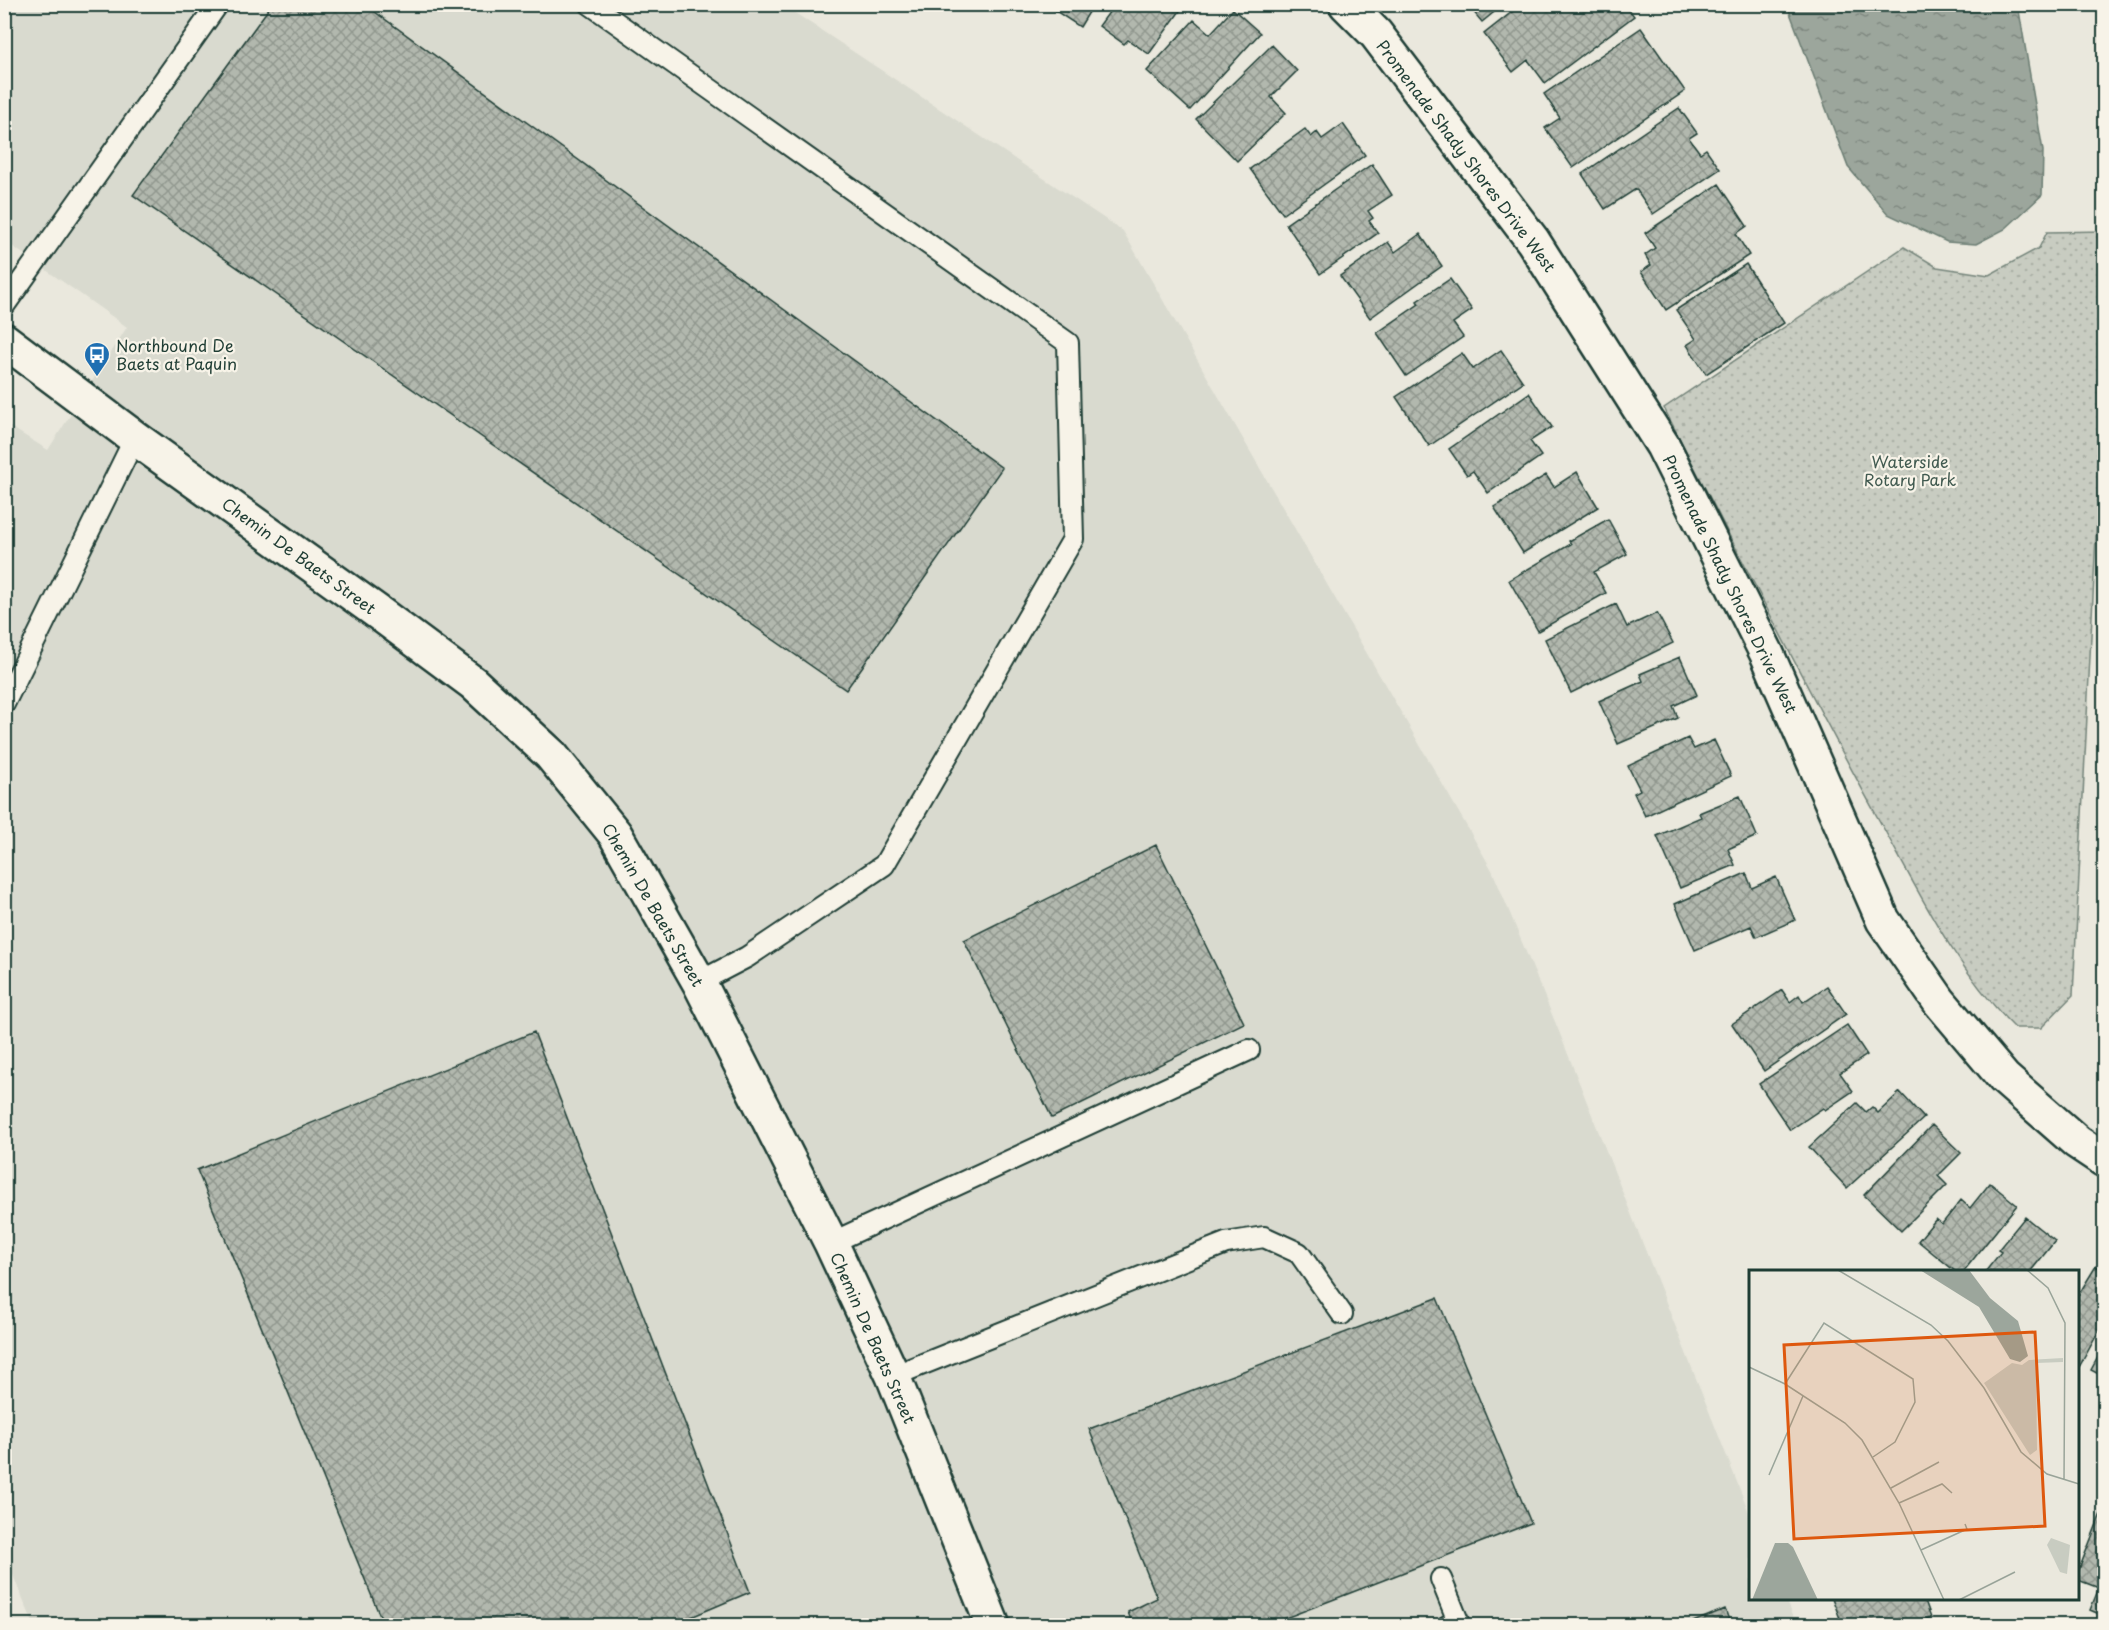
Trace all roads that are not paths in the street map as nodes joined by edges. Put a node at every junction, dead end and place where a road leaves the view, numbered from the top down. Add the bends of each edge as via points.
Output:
1 (218, 4) edge
2 (590, 4) edge
3 (1346, 4) edge
4 (4, 306) edge
5 (4, 340) edge
6 (135, 438) junction
7 (4, 704) edge
8 (699, 982) junction
9 (1249, 1050) dead end
10 (2104, 1161) edge
11 (831, 1243) junction
12 (1342, 1314) dead end
13 (893, 1376) junction
14 (1441, 1579) dead end
15 (993, 1626) edge
16 (1447, 1626) edge

1 - 4 lane
2 - 8 lane via 1068,343 1073,539 884,865 747,957
3 - 10 street, Promenade Shady Shores Drive West via 1376,34 1533,242 1663,446 1767,654 1883,920 1939,1001 2004,1078
5 - 6 street, Chemin De Baets Street
6 - 7 lane
6 - 8 street, Chemin De Baets Street via 473,684 551,755 615,834
8 - 11 street, Chemin De Baets Street
9 - 11 lane
11 - 13 street, Chemin De Baets Street
12 - 13 lane via 1299,1253 1264,1237 1226,1243
13 - 15 street, Chemin De Baets Street
14 - 16 lane via 1458,1621

